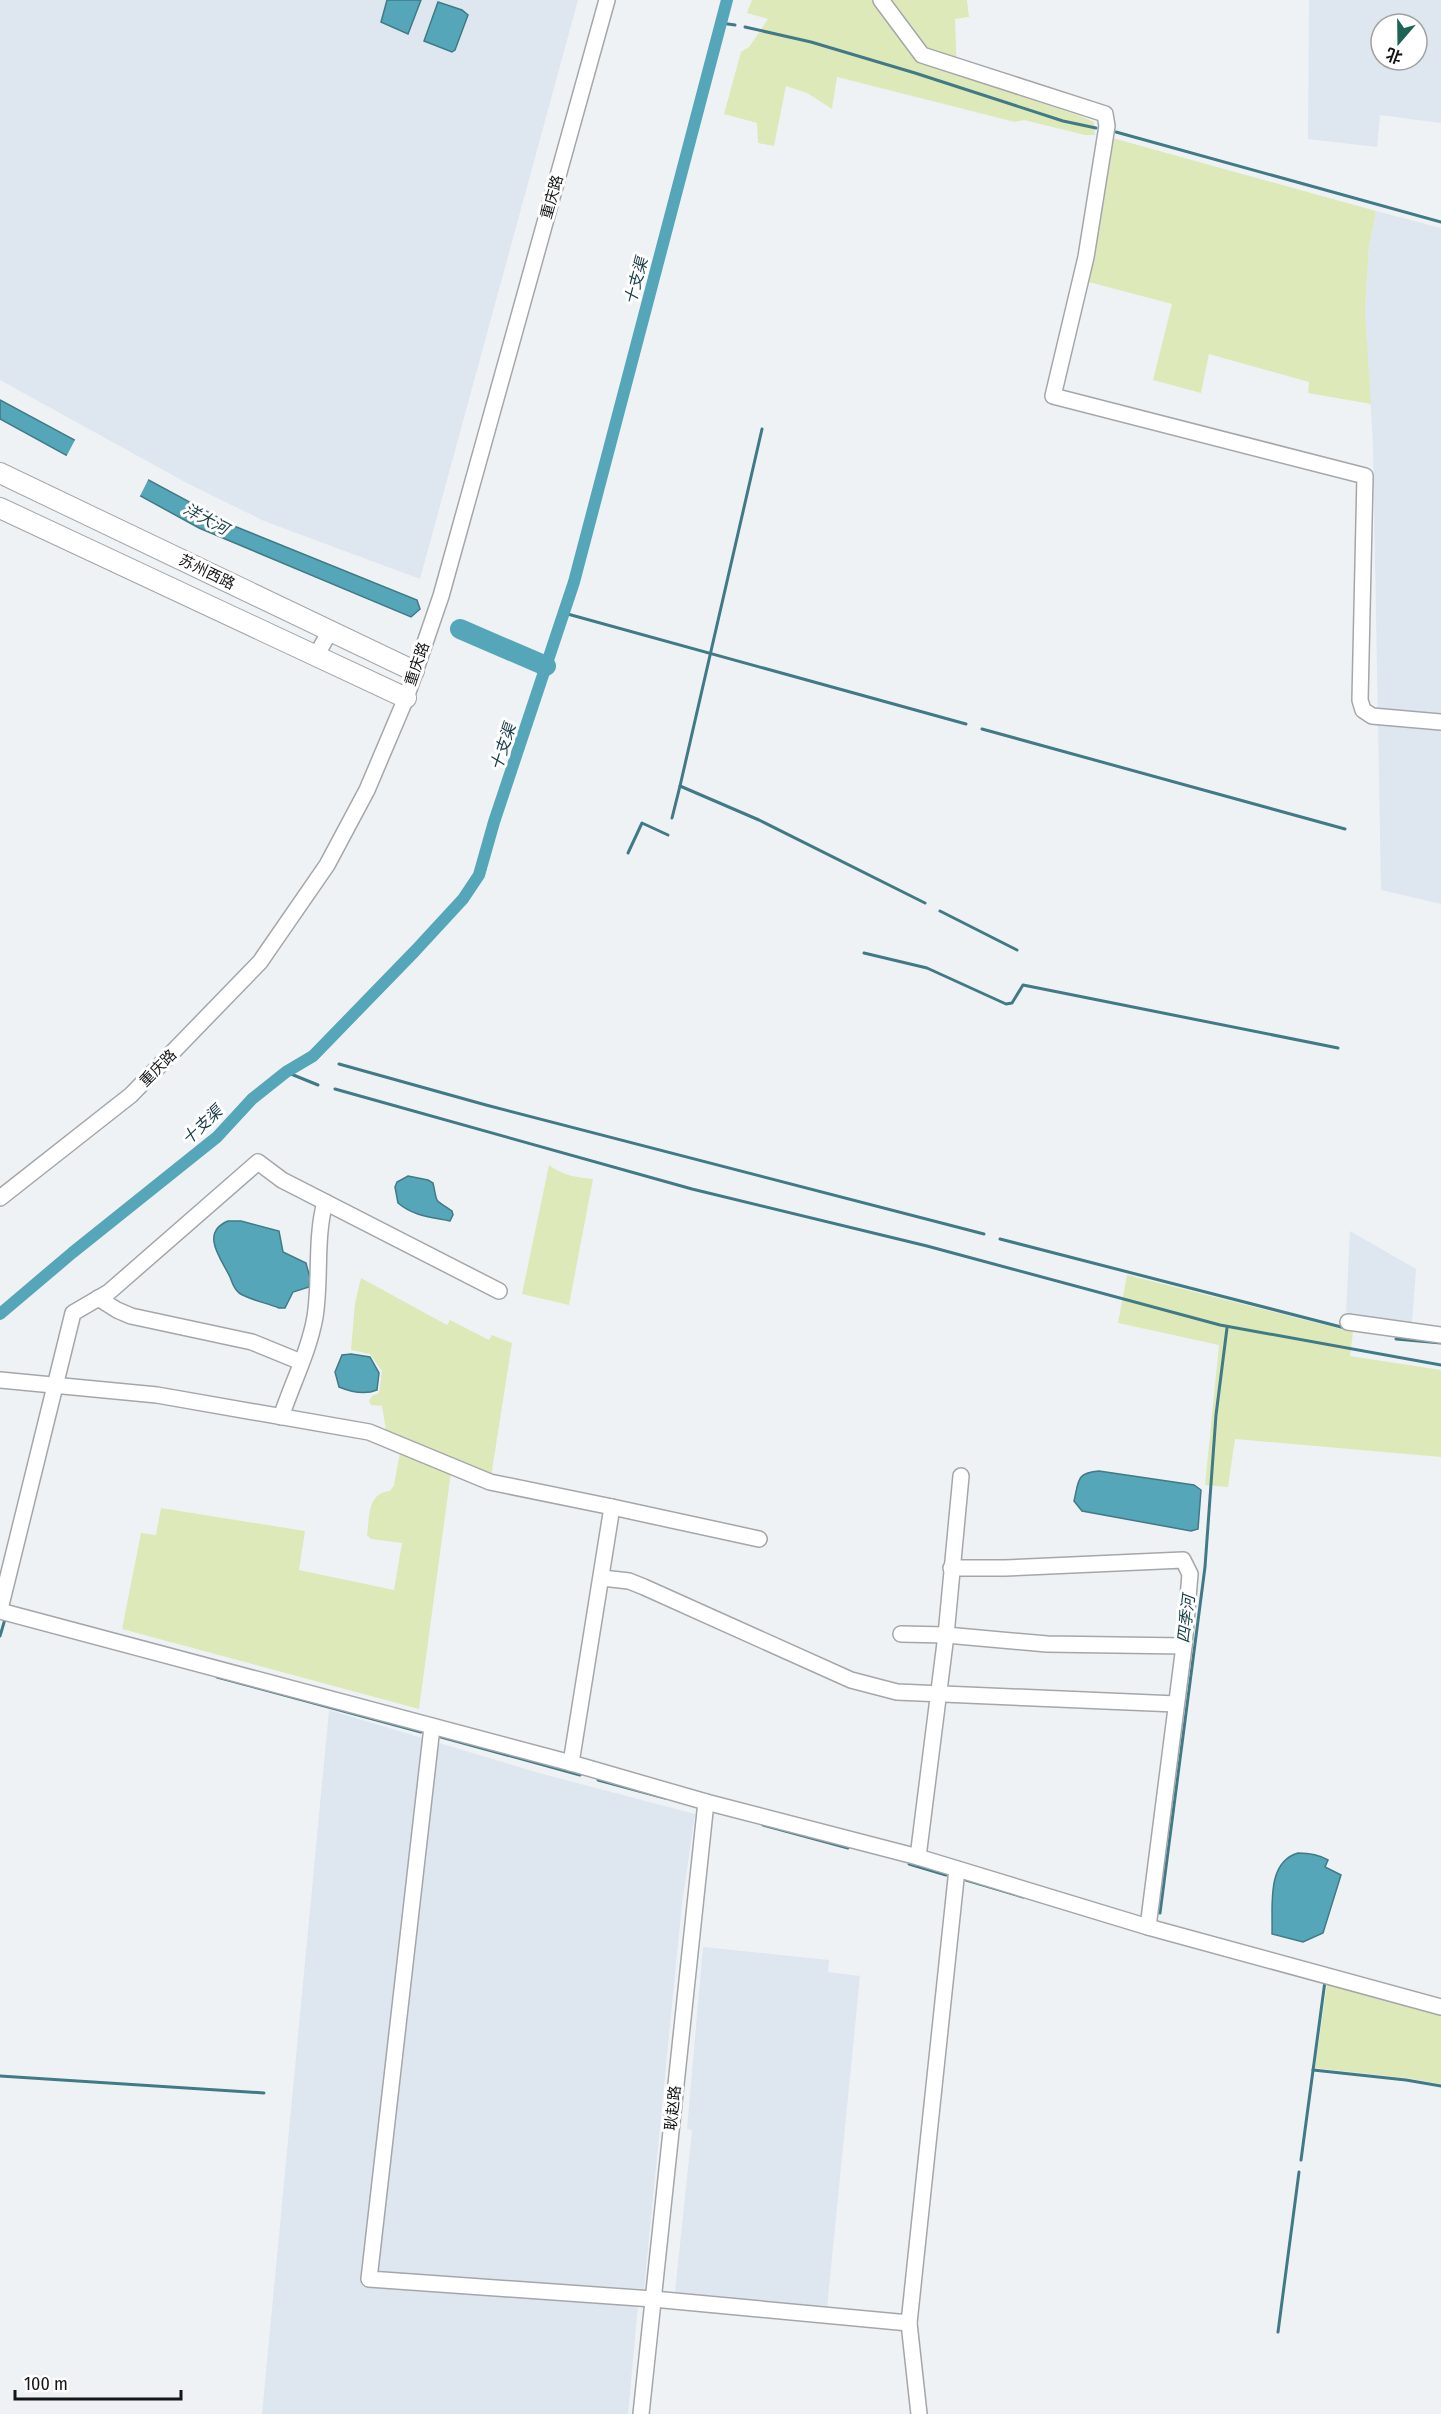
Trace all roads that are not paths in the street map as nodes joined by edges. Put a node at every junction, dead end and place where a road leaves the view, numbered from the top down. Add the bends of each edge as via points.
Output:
1 (607, 0) edge
2 (881, 0) edge
3 (0, 473) edge
4 (0, 508) edge
5 (330, 631) junction
6 (316, 656) junction
7 (414, 671) junction
8 (406, 698) junction
9 (1441, 722) edge
10 (0, 1198) edge
11 (325, 1202) junction
12 (498, 1292) dead end
13 (98, 1298) junction
14 (1348, 1322) dead end
15 (1441, 1335) edge
16 (301, 1362) junction
17 (0, 1380) edge
18 (55, 1385) junction
19 (281, 1417) junction
20 (961, 1476) dead end
21 (612, 1507) junction
22 (759, 1539) dead end
23 (951, 1568) junction
24 (602, 1578) junction
25 (0, 1610) edge
26 (901, 1634) dead end
27 (946, 1635) junction
28 (1184, 1646) junction
29 (939, 1693) junction
30 (1176, 1704) junction
31 (432, 1726) junction
32 (571, 1763) junction
33 (706, 1802) junction
34 (918, 1857) junction
35 (957, 1869) junction
36 (1148, 1927) junction
37 (1441, 2007) edge
38 (653, 2299) junction
39 (909, 2323) junction
40 (641, 2414) edge
41 (919, 2414) edge

1 - 7 street, 重庆路 via 441,596
2 - 9 street via 922,55 1105,114 1107,126 1086,257 1053,396 1365,476 1360,700 1363,710 1372,716
3 - 5 main road, 苏州西路
4 - 6 main road, 苏州西路
5 - 6 street
5 - 7 main road, 苏州西路
6 - 8 main road, 苏州西路
7 - 8 street, 重庆路
8 - 10 street, 重庆路 via 367,790 327,865 260,962 130,1095
11 - 12 street
11 - 13 street via 282,1180 258,1162 117,1286
11 - 16 street via 315,1317
13 - 16 street via 131,1316 252,1342
13 - 18 street via 73,1313
14 - 15 street
16 - 19 street
17 - 18 street
18 - 19 street via 157,1395
18 - 25 street
19 - 21 street via 369,1432 490,1482
20 - 23 street
21 - 22 street
21 - 24 street
23 - 27 street
23 - 28 street via 1183,1560 1190,1574
24 - 29 street via 644,1587 851,1680 897,1692
24 - 32 street
25 - 31 street
26 - 27 street
27 - 28 street via 1047,1644
27 - 29 street
28 - 30 street
29 - 30 street
29 - 34 street
30 - 36 street
31 - 32 street
31 - 38 street via 369,2279
32 - 33 street
33 - 34 street
33 - 38 street, 耿赵路
34 - 35 street
35 - 36 street
35 - 39 street
36 - 37 street
38 - 39 street
38 - 40 street, 耿赵路
39 - 41 street

